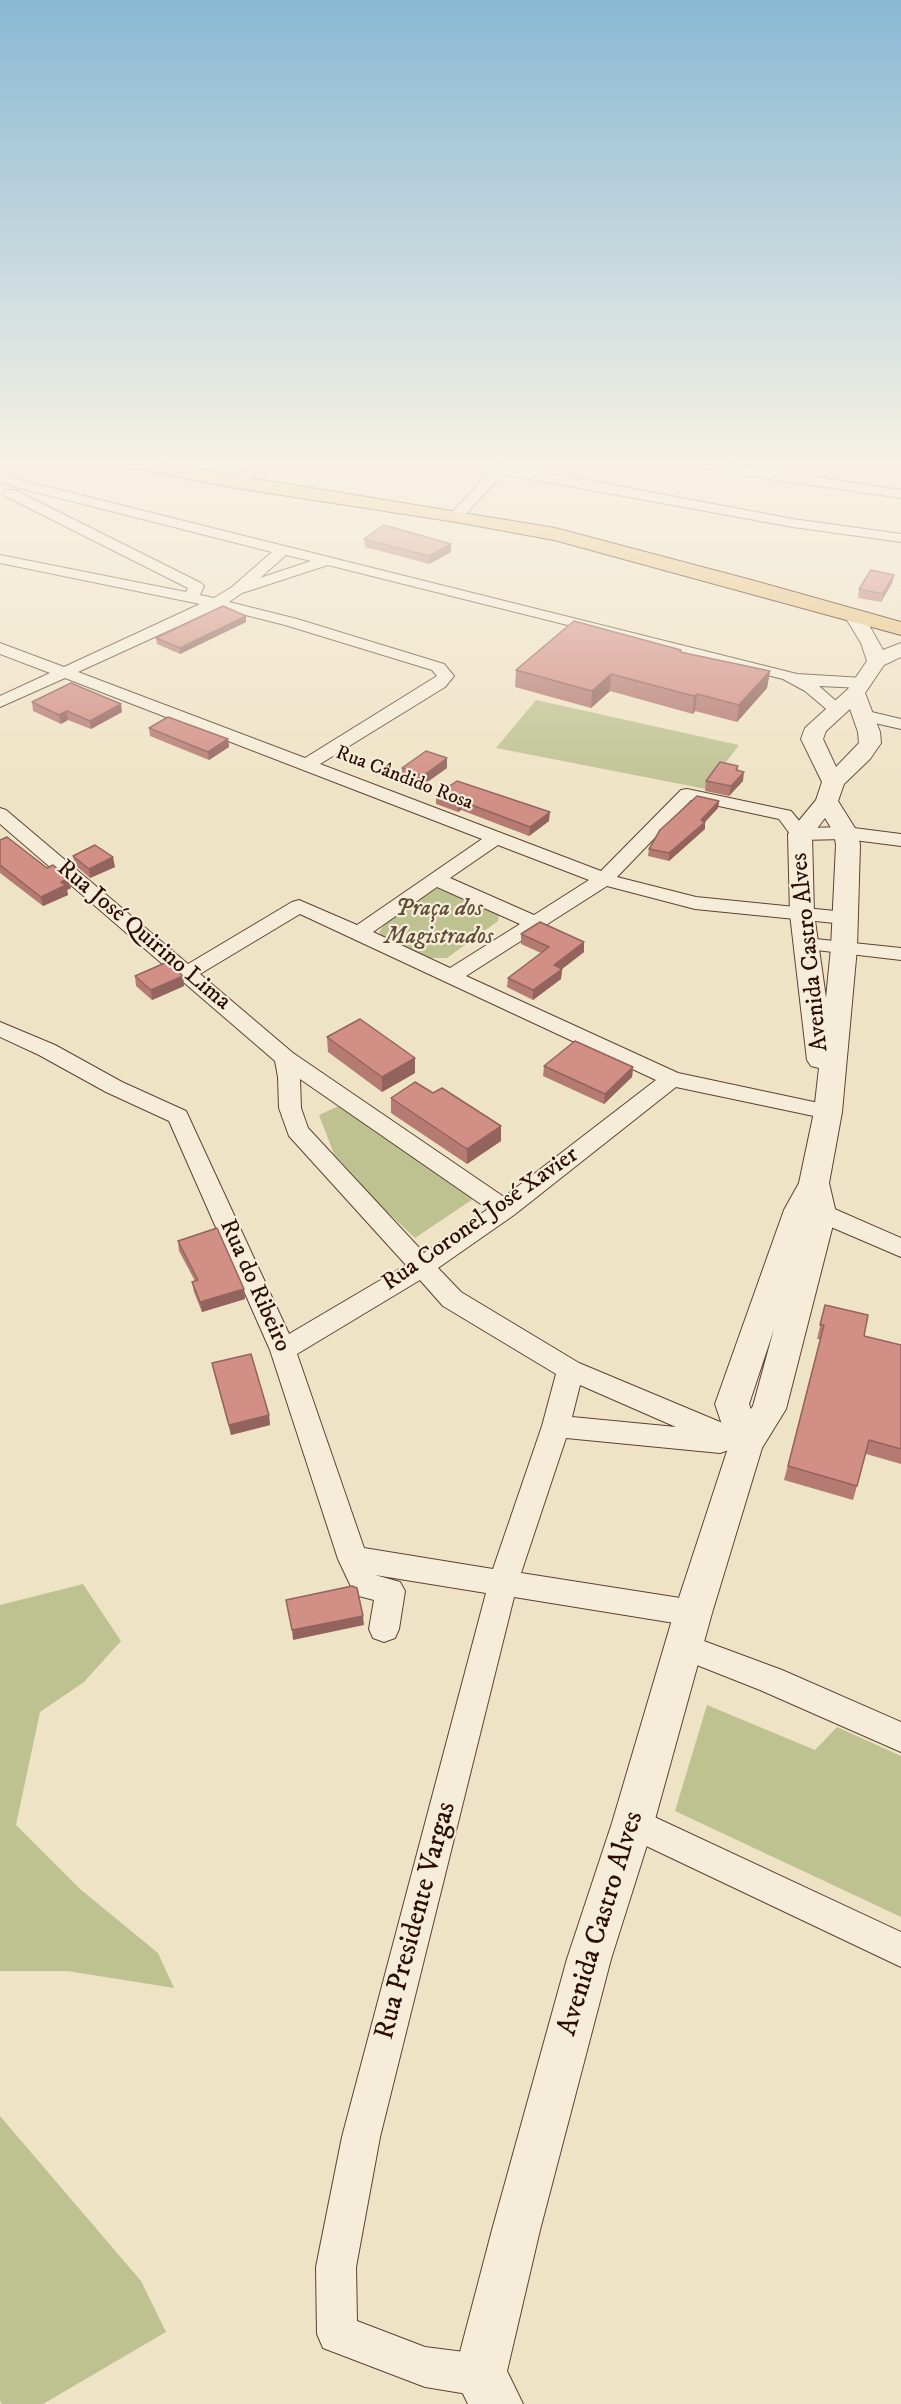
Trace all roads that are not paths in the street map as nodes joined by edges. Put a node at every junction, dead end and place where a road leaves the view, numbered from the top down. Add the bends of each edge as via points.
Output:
1 (74, 574) edge
2 (172, 574) edge
3 (255, 574) edge
4 (286, 574) edge
5 (386, 574) edge
6 (707, 574) edge
7 (237, 590) junction
8 (191, 598) junction
9 (216, 603) junction
10 (854, 615) junction
11 (894, 627) edge
12 (0, 648) edge
13 (901, 649) edge
14 (874, 652) junction
15 (65, 672) junction
16 (789, 676) junction
17 (859, 688) junction
18 (0, 702) edge
19 (832, 714) junction
20 (864, 719) junction
21 (901, 724) edge
22 (816, 751) junction
23 (856, 759) junction
24 (306, 765) junction
25 (830, 792) junction
26 (0, 814) edge
27 (792, 824) junction
28 (846, 833) junction
29 (495, 838) junction
30 (901, 840) edge
31 (604, 879) junction
32 (437, 880) junction
33 (802, 914) junction
34 (845, 918) junction
35 (533, 922) junction
36 (360, 932) junction
37 (806, 944) junction
38 (844, 948) junction
39 (901, 954) edge
40 (187, 973) junction
41 (453, 975) junction
42 (0, 1029) edge
43 (285, 1058) junction
44 (672, 1079) junction
45 (329, 1089) junction
46 (290, 1108) junction
47 (828, 1112) junction
48 (812, 1202) junction
49 (505, 1209) junction
50 (901, 1248) edge
51 (421, 1268) junction
52 (283, 1350) junction
53 (570, 1370) junction
54 (556, 1426) junction
55 (746, 1445) junction
56 (353, 1559) junction
57 (504, 1583) junction
58 (384, 1629) dead end
59 (689, 1630) junction
60 (901, 1737) edge
61 (633, 1823) junction
62 (901, 1950) edge
63 (489, 2389) edge

1 - 8 street
2 - 8 street via 196,586
3 - 7 street
4 - 7 street
5 - 16 street
6 - 10 main road
7 - 9 street
8 - 9 street
9 - 15 street
9 - 24 street via 438,668 447,676
10 - 11 main road
10 - 14 street
11 - 14 street via 873,630
12 - 15 street, Rua Cândido Rosa
13 - 14 street
14 - 17 street
15 - 18 street
15 - 24 street, Rua Cândido Rosa
16 - 17 street
16 - 19 street via 811,687
17 - 19 street
17 - 20 street, Avenida Castro Alves
19 - 20 street
19 - 22 street via 816,728 812,739
20 - 21 street
20 - 23 street, Avenida Castro Alves via 870,743
22 - 23 street via 838,760
22 - 25 street, Avenida Castro Alves
23 - 25 street, Avenida Castro Alves
24 - 29 street, Rua Cândido Rosa
25 - 27 street, Avenida Castro Alves
25 - 28 street, Avenida Castro Alves
26 - 40 street, Rua José Quirino Lima
27 - 28 street
27 - 31 street via 687,794
27 - 33 street, Avenida Castro Alves
28 - 30 street
28 - 34 street, Avenida Castro Alves
29 - 31 street, Rua Cândido Rosa
29 - 32 street
31 - 33 street, Rua Cândido Rosa via 695,903
31 - 35 street
32 - 35 street
32 - 36 street
33 - 34 street, Rua Cândido Rosa
33 - 37 street, Avenida Castro Alves
34 - 38 street, Avenida Castro Alves
35 - 41 street
36 - 40 street via 299,906
36 - 41 street
37 - 38 street
37 - 47 street, Avenida Castro Alves
38 - 39 street
38 - 47 street, Avenida Castro Alves
40 - 43 street, Rua José Quirino Lima
41 - 44 street
42 - 52 street, Rua do Ribeiro via 178,1116
43 - 45 street, Rua José Quirino Lima
43 - 46 street
44 - 47 street
44 - 49 street, Rua Coronel José Xavier
45 - 46 street via 309,1095
45 - 49 street, Rua José Quirino Lima
46 - 51 street via 297,1131
47 - 48 street, Avenida Castro Alves
48 - 50 street
48 - 55 street, Avenida Castro Alves via 769,1408
49 - 51 street, Rua Coronel José Xavier
51 - 52 street, Rua Coronel José Xavier
51 - 53 street via 452,1299
52 - 56 street, Rua do Ribeiro
53 - 54 street, Rua Presidente Vargas
53 - 55 street
54 - 55 street
54 - 57 street, Rua Presidente Vargas
55 - 59 street, Avenida Castro Alves
56 - 57 street
56 - 58 street, Rua do Ribeiro via 365,1586 390,1591
57 - 59 street
57 - 63 street, Rua Presidente Vargas via 361,2137 336,2267 337,2334
59 - 60 street via 771,1680
59 - 61 street, Avenida Castro Alves
61 - 62 street
61 - 63 street, Avenida Castro Alves via 589,1959 516,2230

